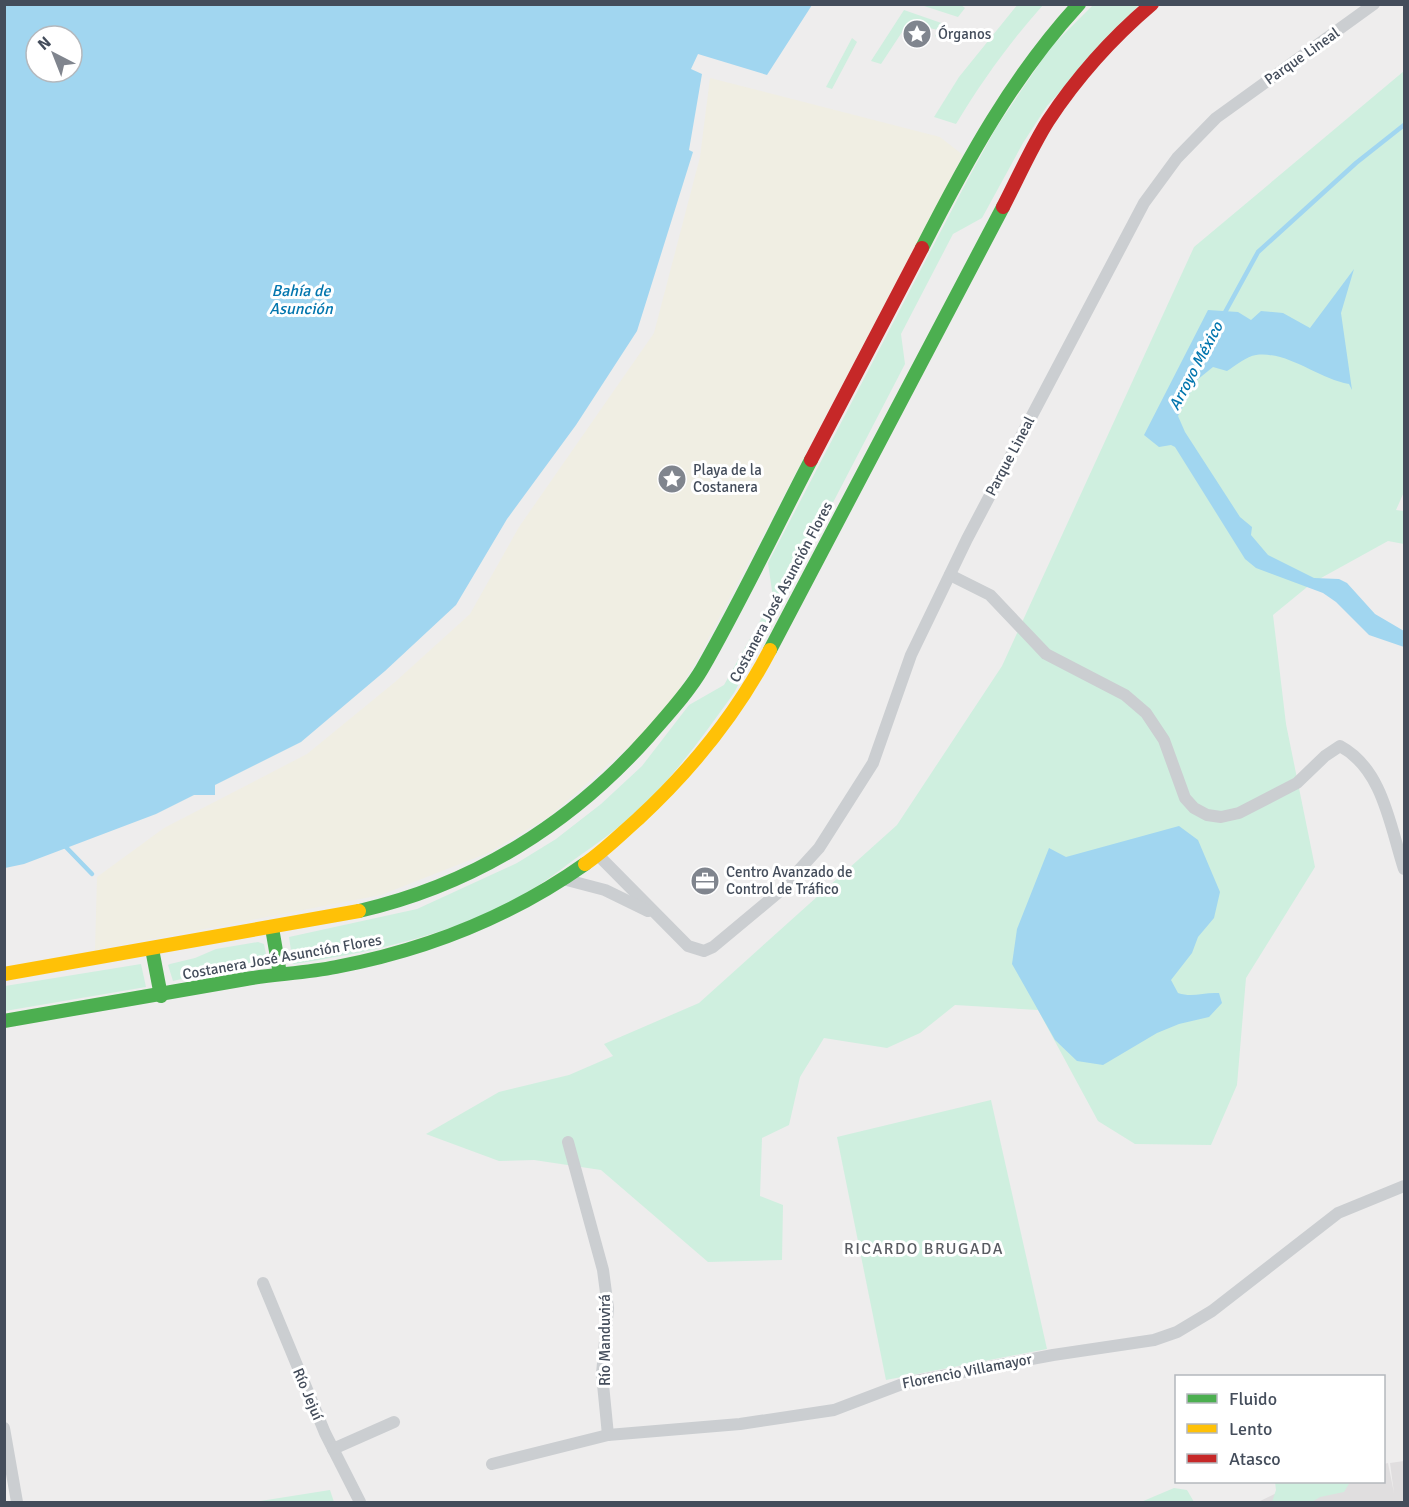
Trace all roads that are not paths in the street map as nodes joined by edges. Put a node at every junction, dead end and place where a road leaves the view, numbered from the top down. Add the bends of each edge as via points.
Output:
1 (1079, 4) edge
2 (1152, 4) edge
3 (1374, 4) edge
4 (950, 575) junction
5 (598, 855) junction
6 (1404, 869) edge
7 (562, 879) junction
8 (659, 918) junction
9 (272, 928) junction
10 (152, 949) junction
11 (4, 974) edge
12 (280, 974) junction
13 (161, 996) junction
14 (4, 1021) edge
15 (568, 1142) dead end
16 (1404, 1186) edge
17 (263, 1282) dead end
18 (394, 1422) dead end
19 (4, 1428) edge
20 (608, 1435) junction
21 (333, 1449) junction
22 (492, 1464) dead end
23 (17, 1503) edge
24 (360, 1503) edge

1 - 9 highway, Costanera José Asunción Flores via 1037,52 1004,102 957,182 701,670 632,758 554,824 492,863 421,893 371,908
2 - 5 highway, Costanera José Asunción Flores via 1083,72 1047,123 757,676 704,752
3 - 4 street, Parque Lineal via 1216,118 1177,158 1150,194
4 - 6 street via 990,595 1046,654 1125,695 1146,713 1164,740 1185,798 1207,815 1239,813 1297,783 1340,746 1351,752 1368,769 1384,803
4 - 8 street, Parque Lineal via 912,655 873,763 819,849 779,892 704,951 688,946
5 - 7 highway, Costanera José Asunción Flores
5 - 8 street
7 - 8 street via 605,890
7 - 12 highway, Costanera José Asunción Flores via 488,922 411,949 335,967
9 - 10 highway, Costanera José Asunción Flores
9 - 12 highway
10 - 11 highway, Costanera José Asunción Flores
10 - 13 highway
12 - 13 highway, Costanera José Asunción Flores
13 - 14 highway, Costanera José Asunción Flores
15 - 20 street, Río Manduvirá via 603,1270 608,1308 602,1374
16 - 20 street, Florencio Villamayor via 1338,1213 1212,1311 1177,1332 1154,1340 905,1383 834,1410 740,1424
17 - 21 street, Río Jejuí
18 - 21 street
19 - 23 street
20 - 22 street, Florencio Villamayor
21 - 24 street, Río Jejuí

